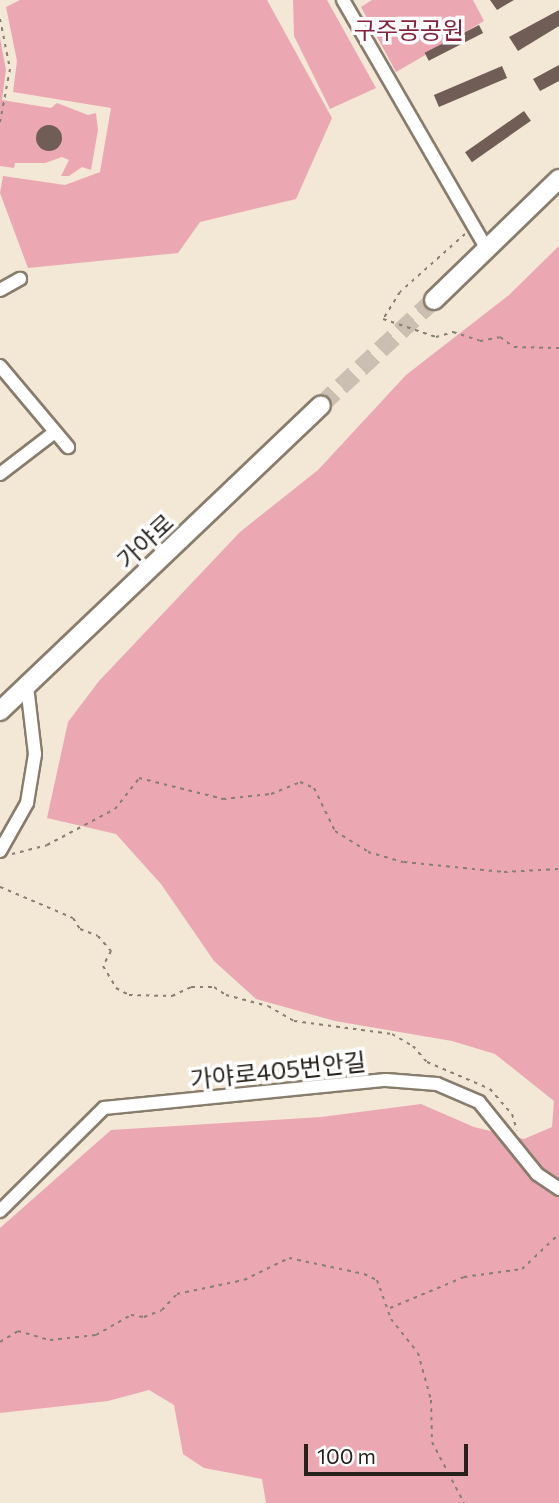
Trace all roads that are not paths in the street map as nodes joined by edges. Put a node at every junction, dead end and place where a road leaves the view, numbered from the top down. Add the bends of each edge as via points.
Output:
1 (343, 0) edge
2 (559, 179) edge
3 (486, 249) junction
4 (20, 279) dead end
5 (0, 290) edge
6 (434, 300) tunnel mouth
7 (0, 366) edge
8 (321, 405) tunnel mouth
9 (55, 432) junction
10 (68, 447) dead end
11 (0, 474) edge
12 (27, 686) junction
13 (0, 711) edge
14 (3, 855) edge
15 (559, 1189) edge
16 (0, 1211) edge

1 - 3 street
2 - 3 main road
3 - 6 main road
4 - 5 street
7 - 9 street
8 - 12 main road, 가야로
9 - 10 street
9 - 11 street
12 - 13 main road, 가야로
12 - 14 street via 35,754 27,803
15 - 16 street, 가야로405번안길 via 537,1174 480,1102 437,1084 386,1080 104,1108

